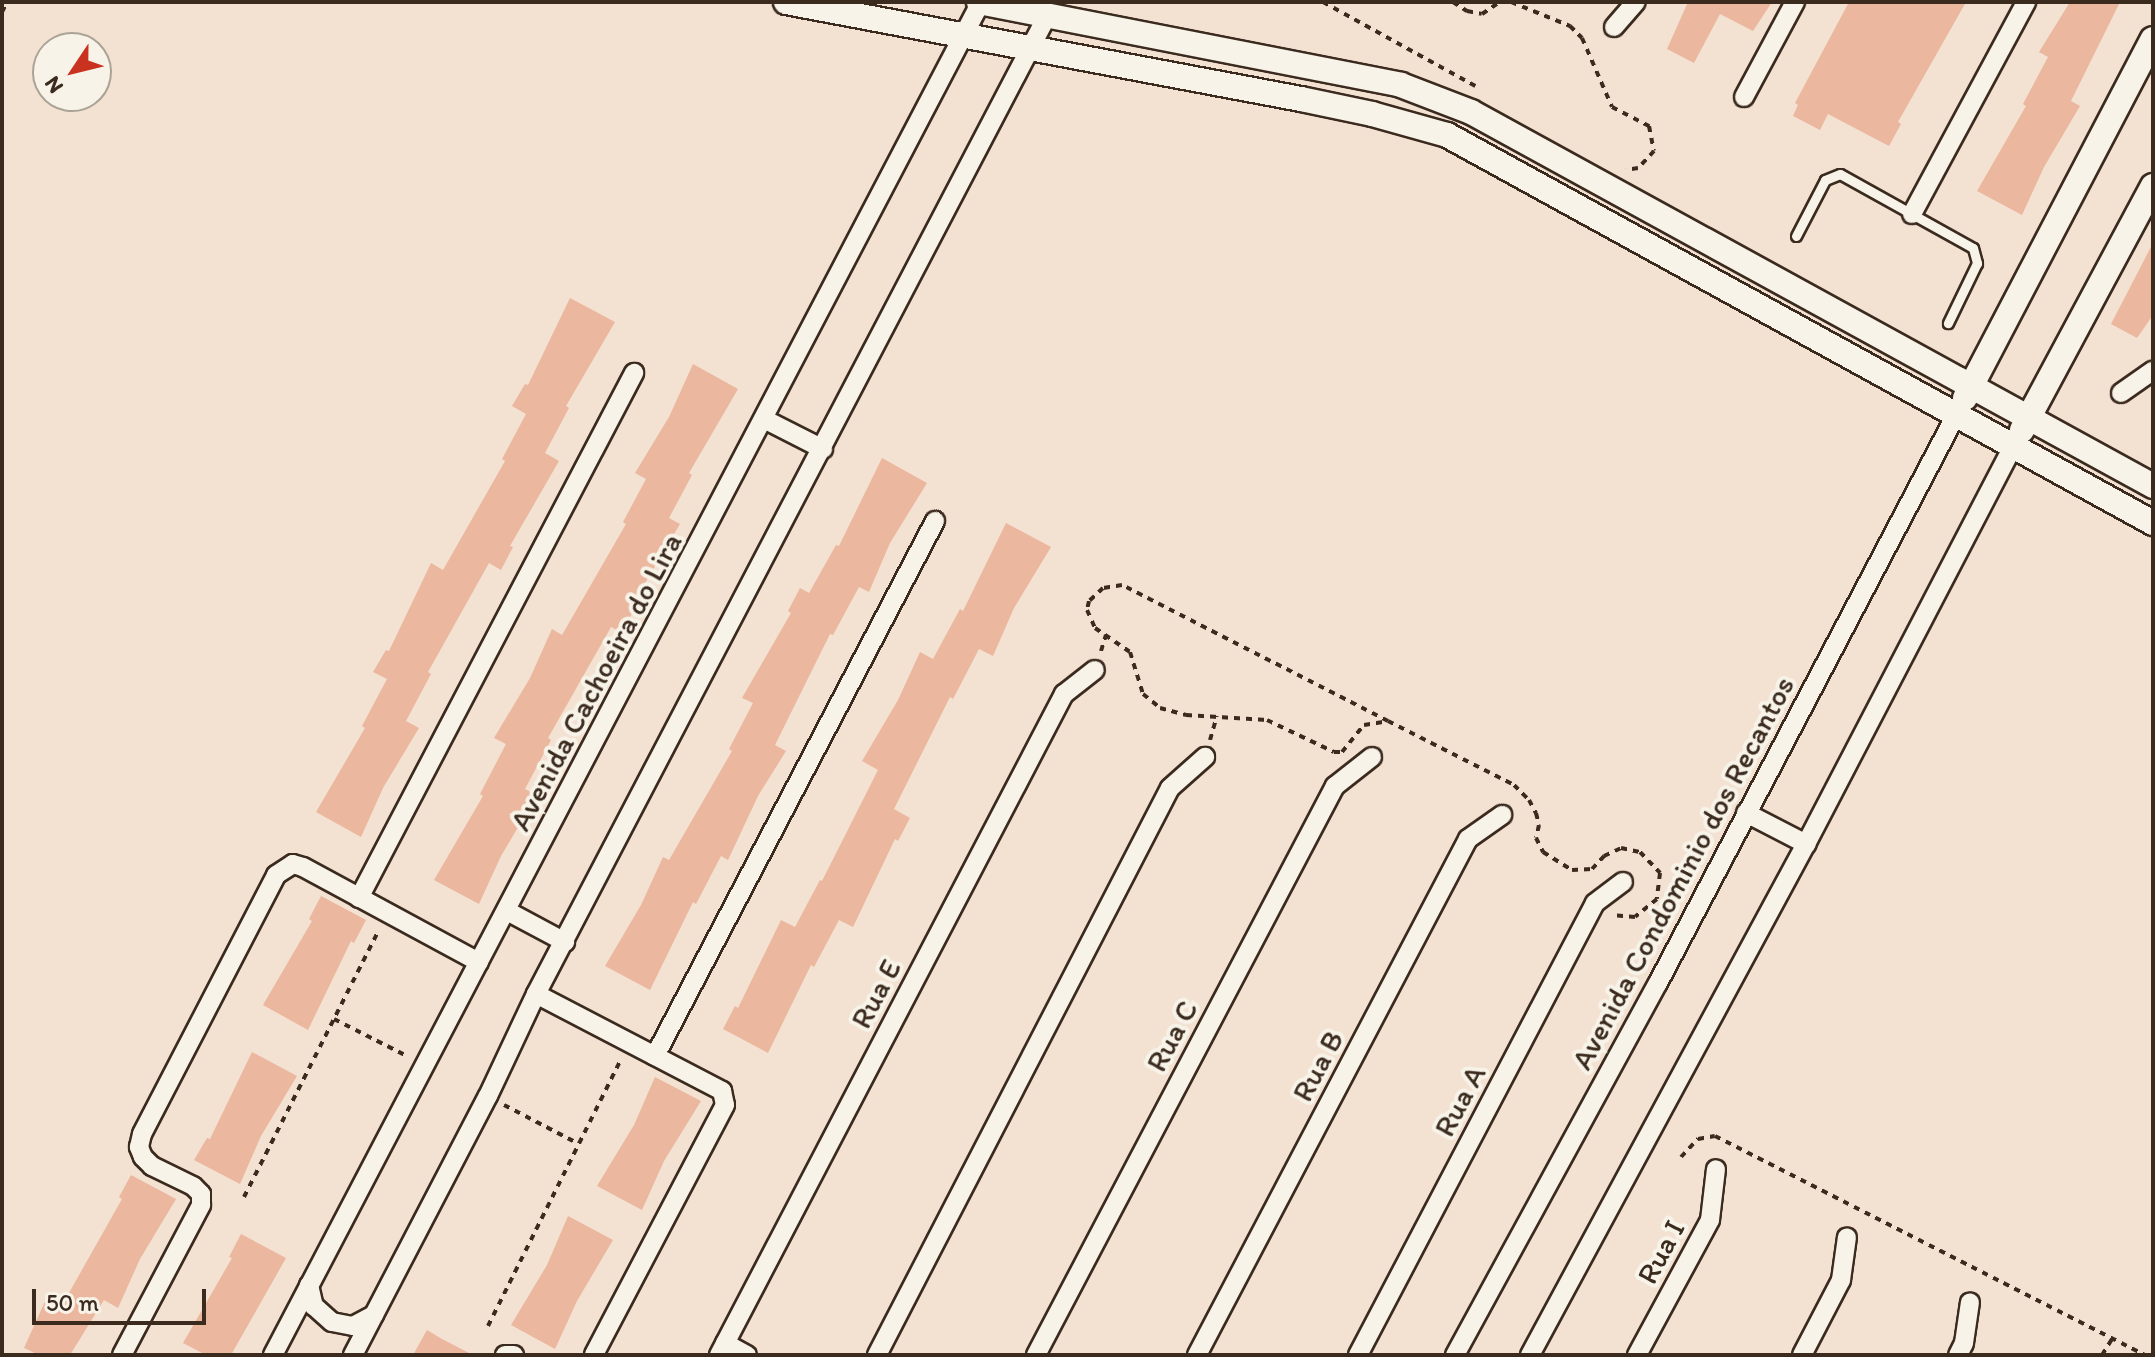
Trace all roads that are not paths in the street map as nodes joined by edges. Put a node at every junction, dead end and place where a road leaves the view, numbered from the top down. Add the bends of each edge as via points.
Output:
1 (786, 2) edge
2 (980, 2) edge
3 (1636, 2) edge
4 (1795, 2) edge
5 (2026, 2) edge
6 (1050, 9) edge
7 (1614, 27) dead end
8 (966, 35) junction
9 (2153, 39) edge
10 (1031, 46) junction
11 (1744, 97) dead end
12 (2153, 186) edge
13 (1912, 214) junction
14 (1796, 236) dead end
15 (1948, 323) dead end
16 (2153, 371) edge
17 (634, 373) dead end
18 (1972, 386) junction
19 (2121, 393) dead end
20 (1956, 415) junction
21 (2028, 418) junction
22 (766, 420) junction
23 (2013, 446) junction
24 (823, 449) junction
25 (2153, 486) edge
26 (935, 521) dead end
27 (2153, 523) edge
28 (1095, 670) dead end
29 (1205, 757) dead end
30 (1372, 757) dead end
31 (1746, 813) junction
32 (1502, 815) dead end
33 (1806, 844) junction
34 (1623, 882) dead end
35 (359, 898) junction
36 (507, 911) junction
37 (565, 942) junction
38 (479, 962) junction
39 (536, 994) junction
40 (655, 1056) junction
41 (1716, 1169) dead end
42 (1847, 1237) dead end
43 (309, 1285) junction
44 (1970, 1302) dead end
45 (374, 1315) junction
46 (722, 1349) edge
47 (122, 1355) edge
48 (273, 1355) edge
49 (353, 1355) edge
50 (505, 1355) edge
51 (514, 1355) edge
52 (594, 1355) edge
53 (747, 1355) edge
54 (877, 1355) edge
55 (1036, 1355) edge
56 (1197, 1355) edge
57 (1358, 1355) edge
58 (1455, 1355) edge
59 (1530, 1355) edge
60 (1637, 1355) edge
61 (1802, 1355) edge
62 (1958, 1355) edge

1 - 8 street
2 - 6 street
2 - 8 street, Avenida Cachoeira do Lira
3 - 7 street
4 - 11 street
5 - 13 street
6 - 10 street
6 - 18 street via 1401,85 1471,112
8 - 10 street
8 - 22 street, Avenida Cachoeira do Lira
9 - 18 street
10 - 20 street via 1372,114 1447,135
10 - 24 street
12 - 21 street
13 - 14 lane via 1840,174 1831,175
13 - 15 lane via 1977,255
16 - 19 street
17 - 35 street
18 - 20 street
18 - 21 street
20 - 23 street
20 - 31 street, Avenida Condominio dos Recantos
21 - 23 street
21 - 25 street
22 - 24 street
22 - 36 street, Avenida Cachoeira do Lira
23 - 27 street
23 - 33 street
24 - 37 street
26 - 40 street
28 - 46 street, Rua E via 1064,694
29 - 54 street via 1170,788
30 - 55 street, Rua C via 1335,786
31 - 33 street
31 - 58 street, Avenida Condominio dos Recantos
32 - 56 street, Rua B via 1468,839
33 - 59 street
34 - 57 street, Rua A via 1595,903
35 - 38 street
35 - 47 street via 293,864 276,875 142,1134 143,1157 193,1186 201,1194 201,1205
36 - 37 street
36 - 38 street, Avenida Cachoeira do Lira
37 - 39 street
38 - 43 street, Avenida Cachoeira do Lira
39 - 40 street
39 - 45 street
40 - 52 street via 722,1091 725,1105
41 - 60 street, Rua I via 1710,1220
42 - 61 street via 1841,1280
43 - 45 street via 314,1306 332,1322 353,1326
43 - 48 street, Avenida Cachoeira do Lira
44 - 62 street
45 - 49 street
46 - 53 street
50 - 51 street

